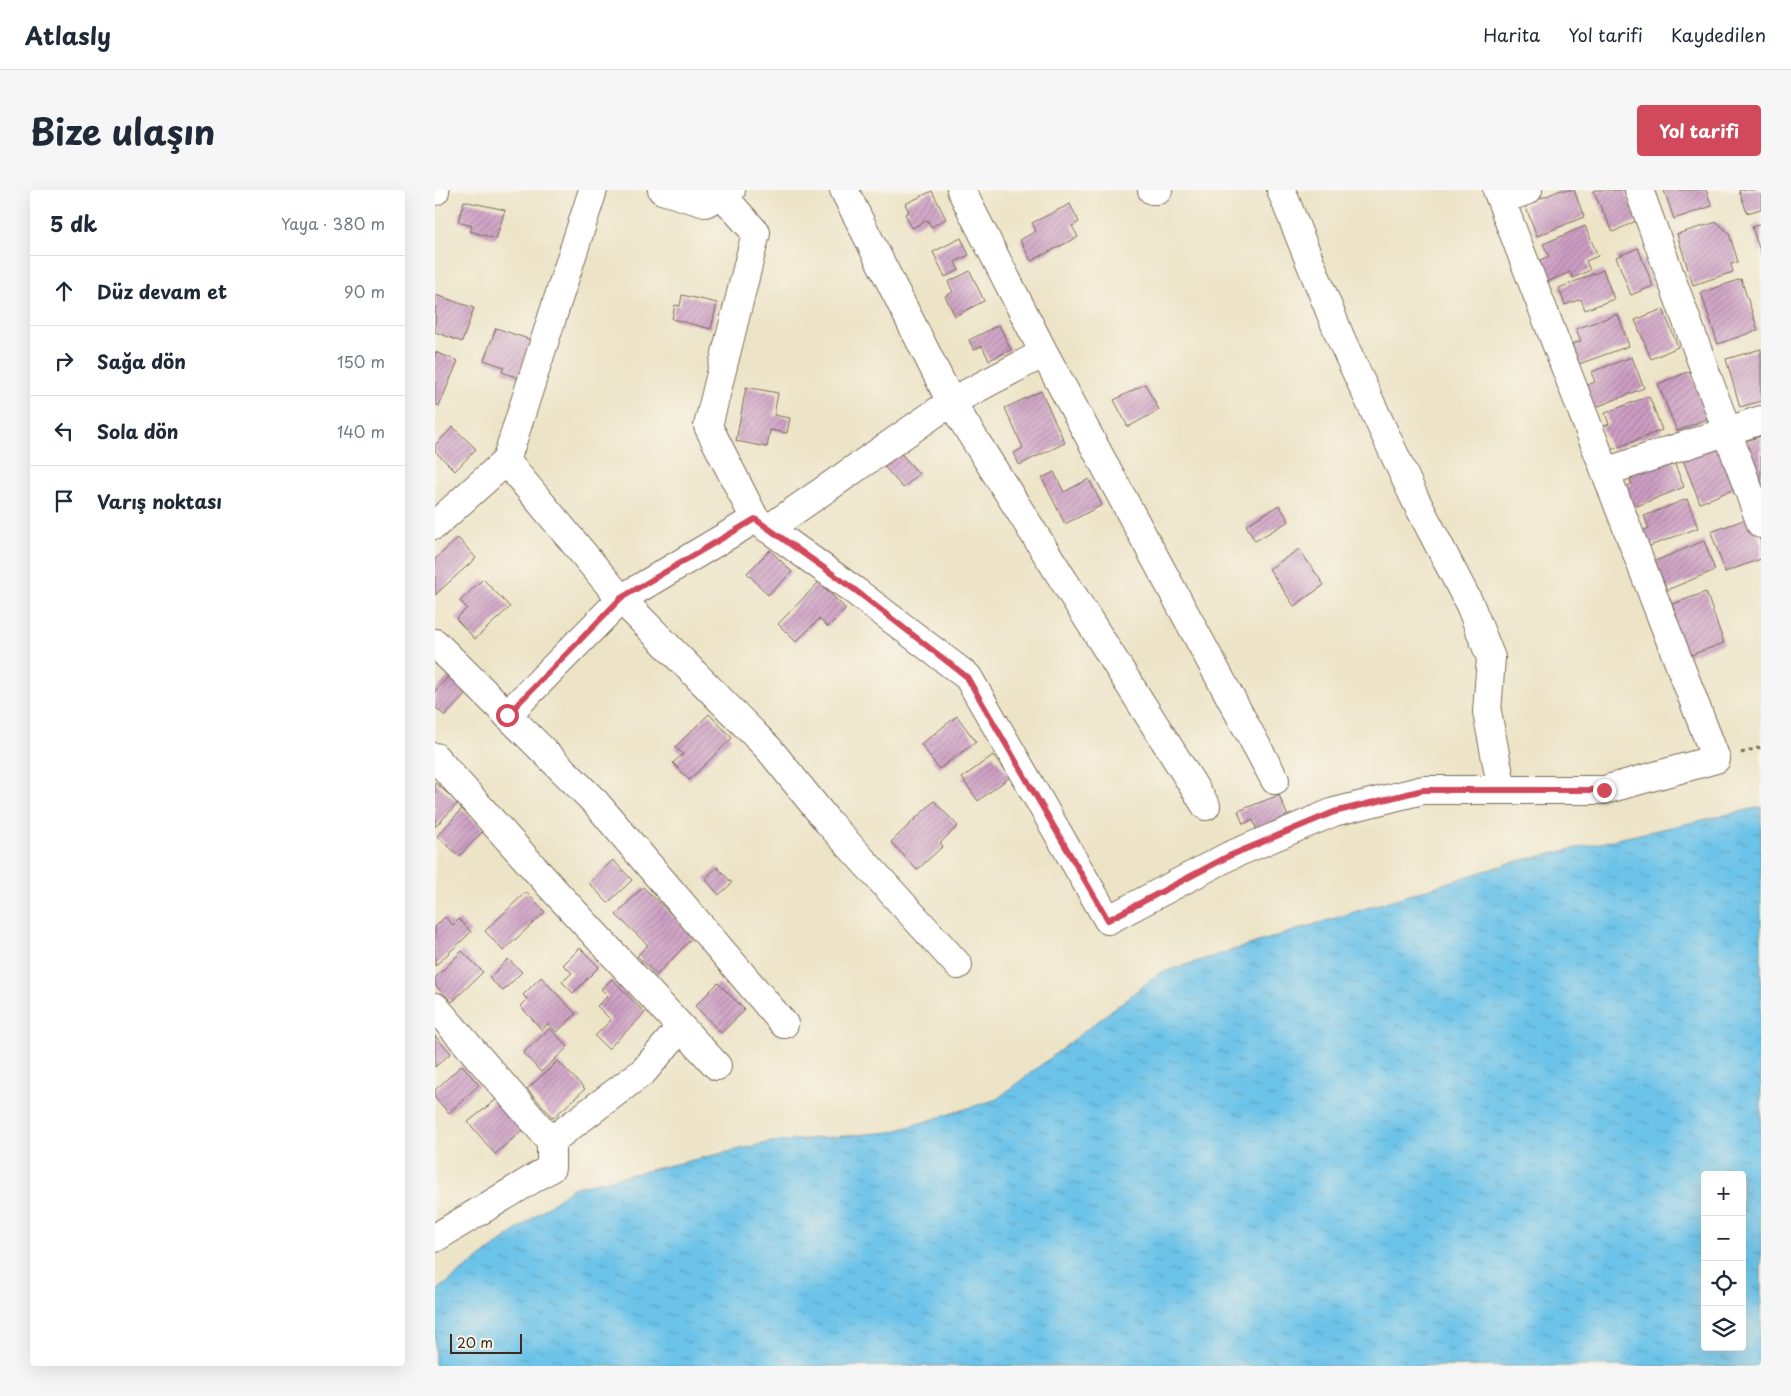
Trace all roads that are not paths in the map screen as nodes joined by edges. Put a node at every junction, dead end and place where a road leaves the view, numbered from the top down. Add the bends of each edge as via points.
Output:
1 (593, 190) edge
2 (662, 190) edge
3 (844, 190) edge
4 (961, 190) edge
5 (1152, 190) edge
6 (1158, 190) edge
7 (1281, 190) edge
8 (1528, 190) edge
9 (1639, 190) edge
10 (726, 192) edge
11 (1499, 195) edge
12 (1044, 353) junction
13 (951, 402) junction
14 (1761, 420) edge
15 (1727, 430) junction
16 (506, 461) junction
17 (1605, 472) junction
18 (762, 524) junction
19 (1761, 524) edge
20 (435, 525) edge
21 (621, 598) junction
22 (435, 643) edge
23 (507, 715) junction
24 (435, 757) edge
25 (1275, 780) dead end
26 (1502, 790) junction
27 (1206, 806) dead end
28 (958, 964) dead end
29 (435, 1007) edge
30 (784, 1024) dead end
31 (681, 1027) junction
32 (717, 1066) dead end
33 (551, 1141) junction
34 (435, 1238) edge

1 - 16 street
2 - 10 street via 705,203
3 - 13 street
4 - 12 street
5 - 6 street
7 - 26 street via 1341,340 1415,498 1470,605 1491,658 1487,712
8 - 11 street
9 - 15 street
10 - 18 street via 755,233 708,426
11 - 17 street
12 - 13 street
12 - 25 street
13 - 18 street
13 - 27 street
14 - 15 street
15 - 17 street
15 - 19 street
16 - 20 street
16 - 21 street
17 - 26 street via 1716,759 1604,790
18 - 21 street
18 - 26 street via 855,590 967,677 1108,920 1229,856 1334,812 1423,790
21 - 23 street
21 - 28 street via 769,749 828,822
22 - 23 street
23 - 30 street via 596,803
24 - 31 street
29 - 33 street
31 - 32 street
31 - 33 street via 644,1071
33 - 34 street via 551,1168

